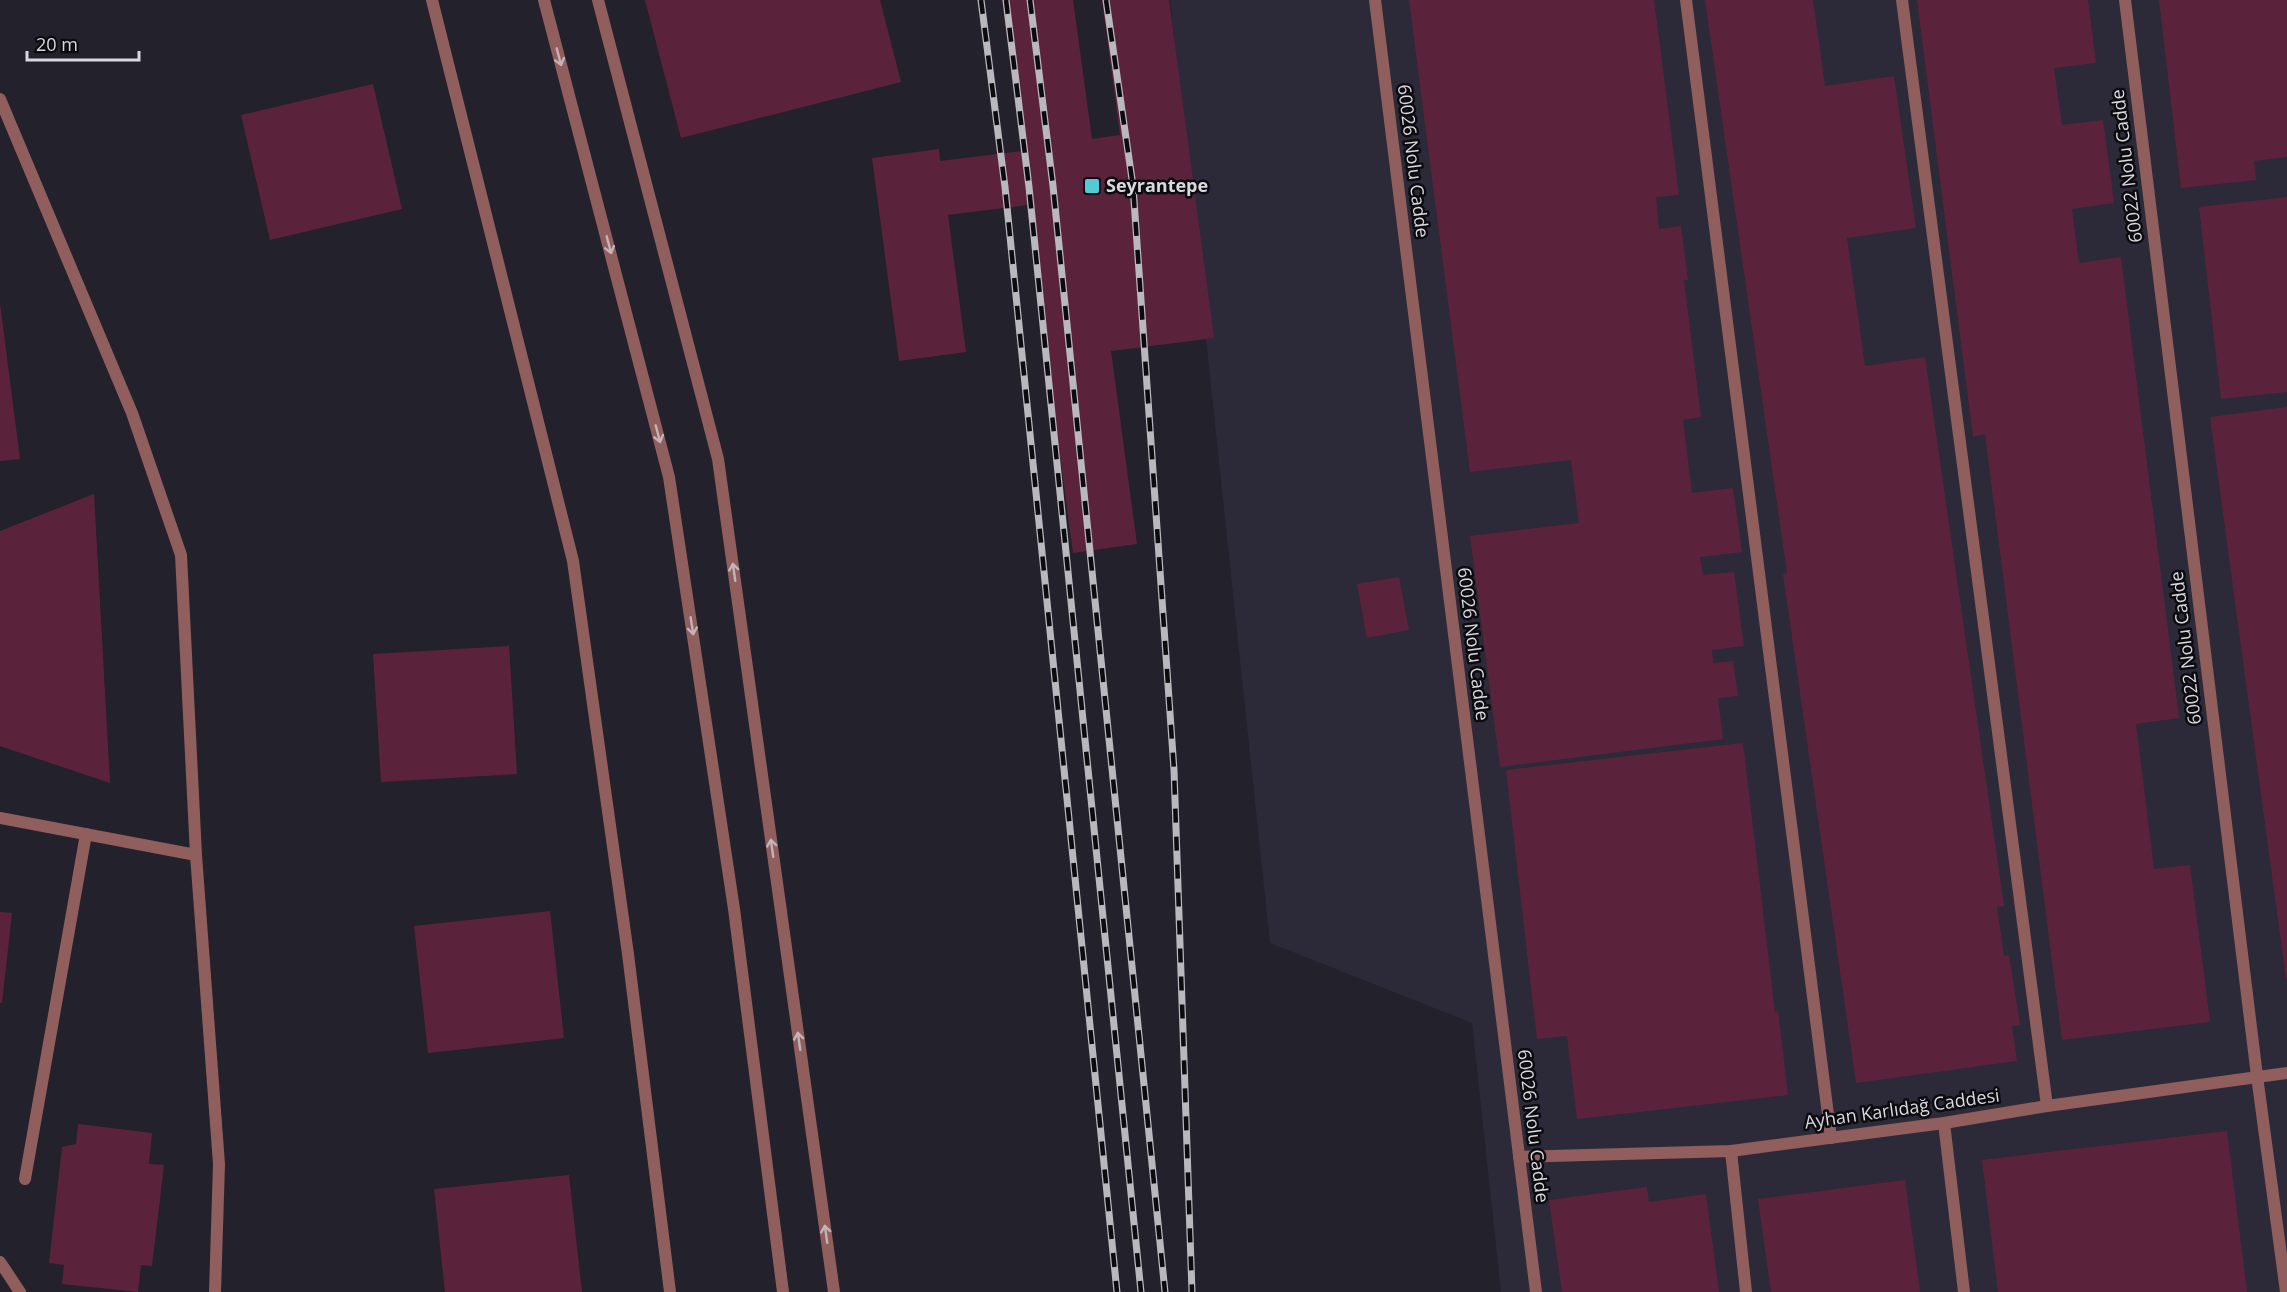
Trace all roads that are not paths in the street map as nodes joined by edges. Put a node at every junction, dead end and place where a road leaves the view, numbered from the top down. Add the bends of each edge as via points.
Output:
1 (432, 0) edge
2 (544, 0) edge
3 (598, 0) edge
4 (1375, 0) edge
5 (1686, 0) edge
6 (1902, 0) edge
7 (2125, 0) edge
8 (0, 99) edge
9 (0, 818) edge
10 (86, 834) junction
11 (196, 855) junction
12 (2287, 1073) edge
13 (2257, 1076) junction
14 (2047, 1106) junction
15 (1944, 1123) junction
16 (1831, 1138) junction
17 (1731, 1151) junction
18 (1519, 1157) junction
19 (25, 1179) dead end
20 (0, 1262) edge
21 (20, 1292) edge
22 (215, 1292) edge
23 (670, 1292) edge
24 (783, 1292) edge
25 (834, 1292) edge
26 (1536, 1292) edge
27 (1746, 1292) edge
28 (1964, 1292) edge
29 (2286, 1292) edge

1 - 23 street via 573,561
2 -> 24 street via 669,477 734,909
25 -> 3 street via 718,459
4 - 18 street, 60026 Nolu Cadde
5 - 16 street
6 - 14 street
7 - 13 street, 60022 Nolu Cadde
8 - 11 street via 132,413 181,555
9 - 10 street
10 - 11 street
10 - 19 street
11 - 22 street via 219,1164
12 - 13 street, Ayhan Karlıdağ Caddesi
13 - 14 street, Ayhan Karlıdağ Caddesi
13 - 29 street, 60022 Nolu Cadde
14 - 15 street, Ayhan Karlıdağ Caddesi
15 - 16 street, Ayhan Karlıdağ Caddesi
15 - 28 street
16 - 17 street, Ayhan Karlıdağ Caddesi
17 - 18 street, Ayhan Karlıdağ Caddesi
17 - 27 street
18 - 26 street, 60026 Nolu Cadde
20 - 21 street

